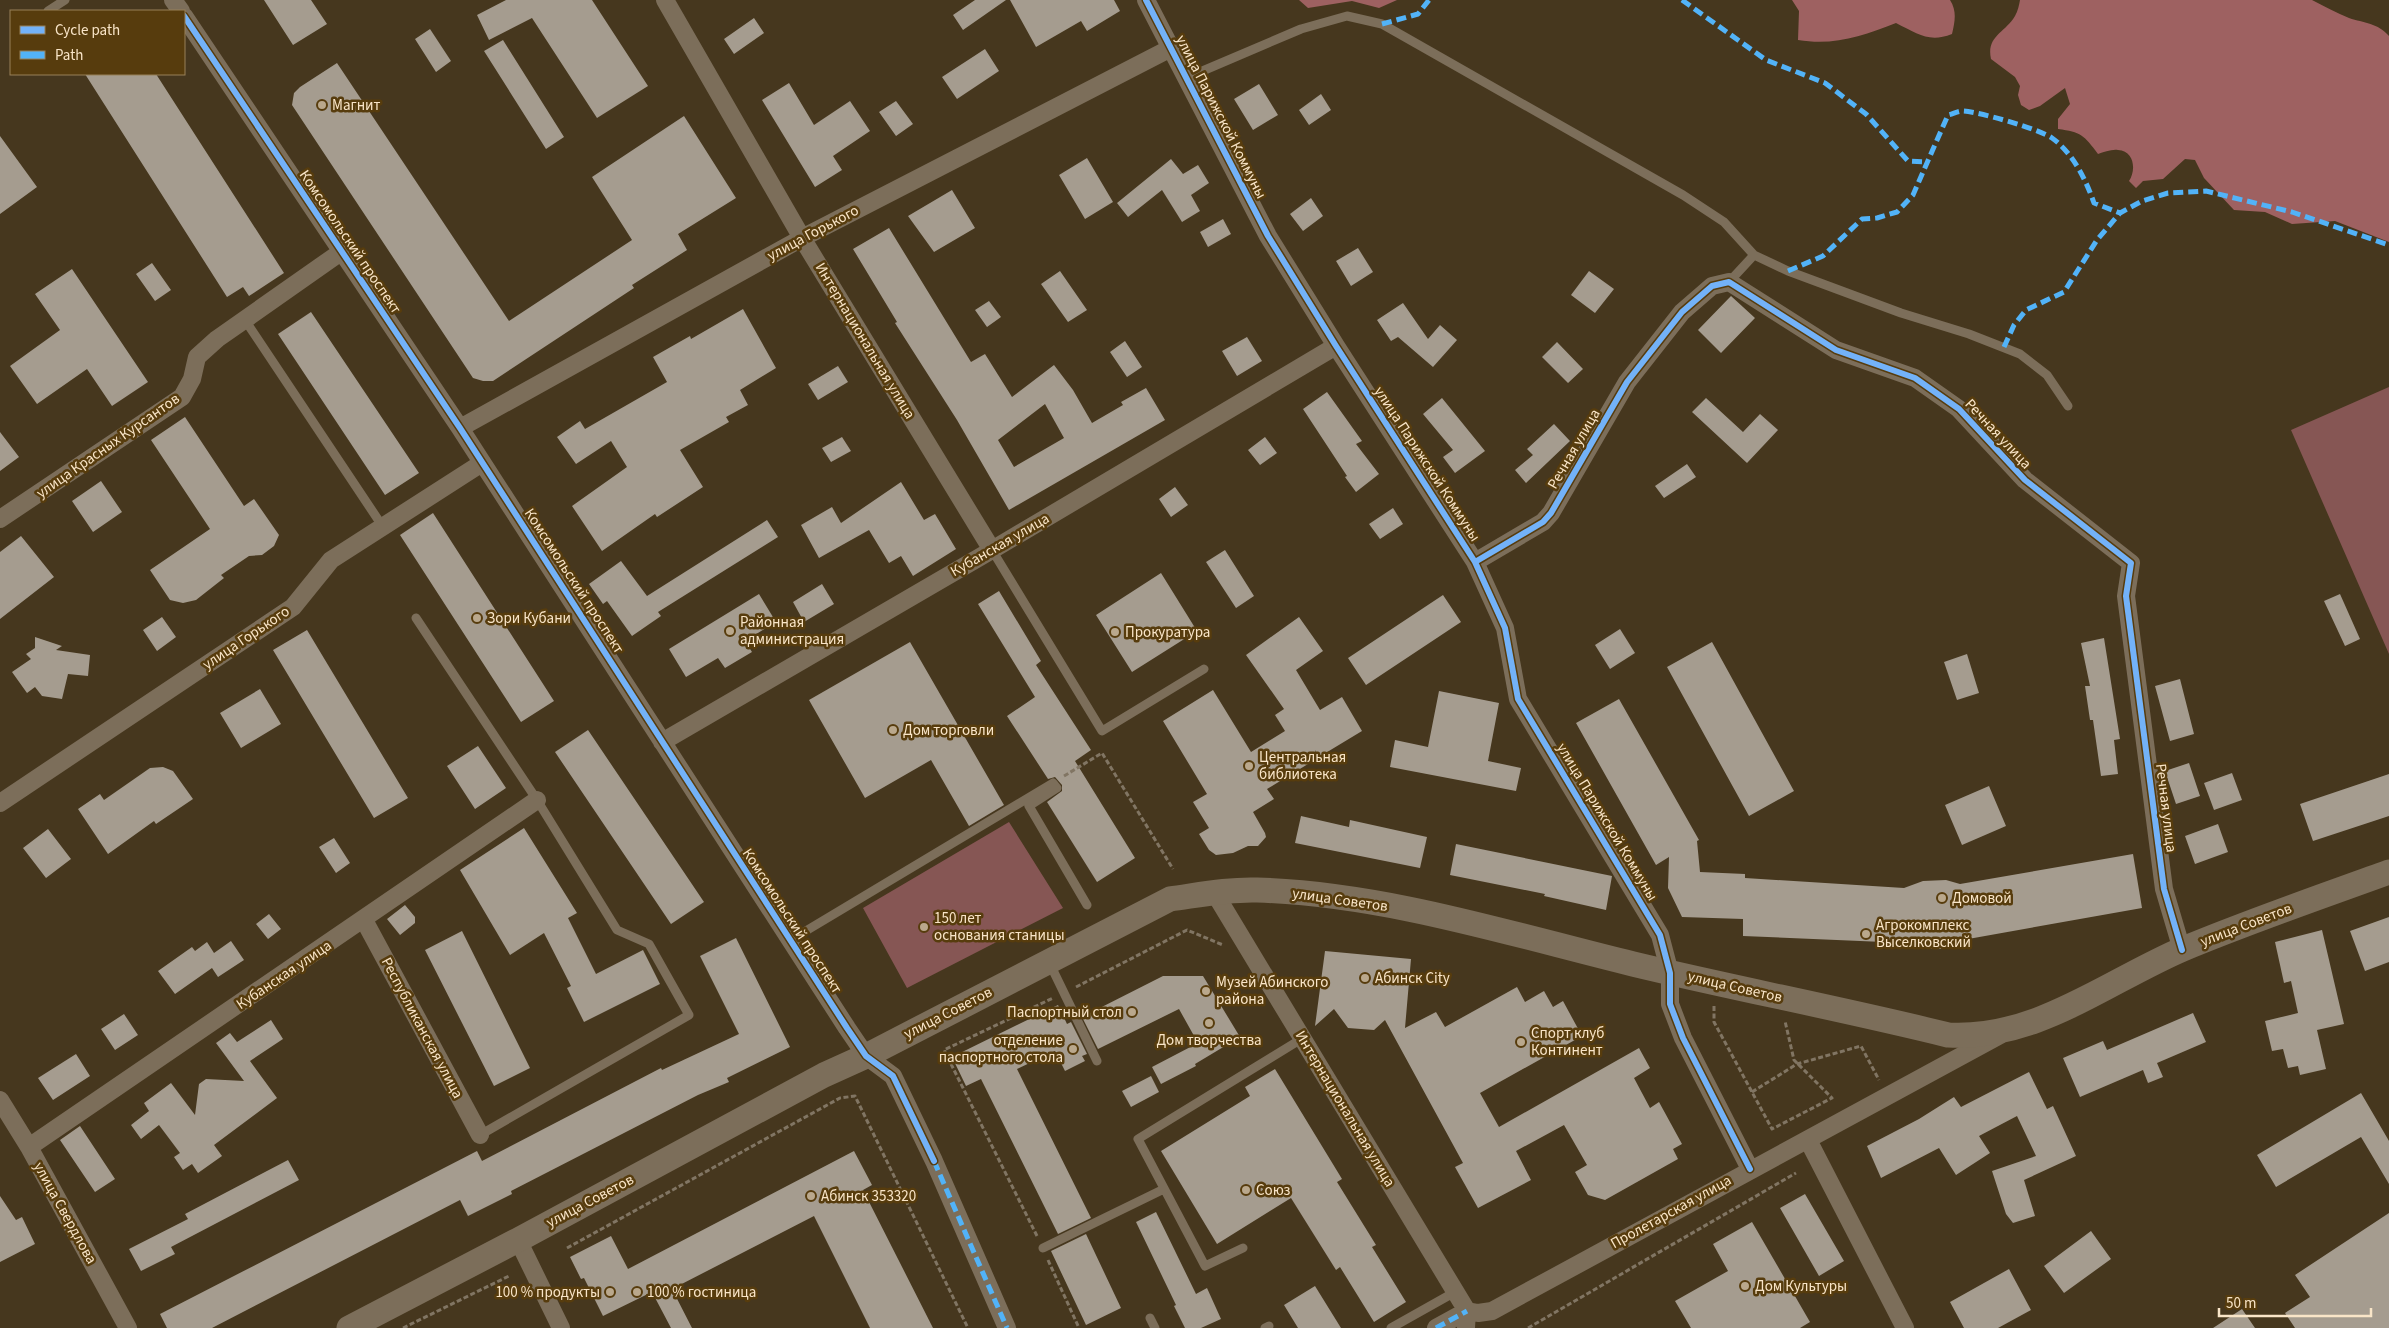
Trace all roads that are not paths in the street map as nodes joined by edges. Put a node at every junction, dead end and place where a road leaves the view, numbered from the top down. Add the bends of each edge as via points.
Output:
1 (65, 0) edge
2 (665, 0) edge
3 (1146, 0) edge
4 (50, 10) edge
5 (185, 18) edge
6 (1172, 48) junction
7 (1186, 78) junction
8 (802, 238) junction
9 (341, 252) junction
10 (1754, 255) junction
11 (1729, 282) junction
12 (245, 320) junction
13 (1336, 346) junction
14 (2068, 406) dead end
15 (460, 428) junction
16 (482, 463) junction
17 (0, 520) edge
18 (383, 528) junction
19 (992, 550) junction
20 (1475, 562) junction
21 (416, 618) dead end
22 (1204, 669) dead end
23 (662, 742) junction
24 (537, 800) junction
25 (0, 803) edge
26 (2389, 872) edge
27 (1214, 892) junction
28 (1087, 905) dead end
29 (364, 920) junction
30 (789, 941) junction
31 (2182, 950) junction
32 (1049, 962) junction
33 (1670, 973) junction
34 (2009, 1030) junction
35 (1303, 1038) junction
36 (866, 1056) junction
37 (1096, 1061) dead end
38 (0, 1100) edge
39 (480, 1136) joint
40 (1808, 1140) junction
41 (29, 1147) junction
42 (1750, 1169) junction
43 (1164, 1189) junction
44 (518, 1240) junction
45 (1043, 1248) road end
46 (1243, 1248) dead end
47 (1455, 1292) junction
48 (1150, 1318) dead end
49 (1466, 1320) edge
50 (128, 1328) edge
51 (348, 1328) edge
52 (561, 1328) edge
53 (1007, 1328) edge
54 (1155, 1328) edge
55 (1391, 1328) edge
56 (1436, 1328) edge
57 (1905, 1328) edge

1 - 4 lane
2 - 8 street, Интернациональная улица
3 - 6 street, улица Парижской Коммуны
5 - 9 street, Комсомольский проспект
6 - 7 street, улица Парижской Коммуны
6 - 8 street, улица Горького
7 - 10 lane via 1301,29 1347,16 1382,24 1683,195 1724,222
7 - 13 street, улица Парижской Коммуны via 1268,236
8 - 15 street, улица Горького
8 - 19 street, Интернациональная улица
9 - 12 street, улица Красных Курсантов
9 - 15 street, Комсомольский проспект
10 - 11 lane
10 - 14 lane via 1901,313 1970,334 2020,354 2047,375
11 - 20 street, Речная улица via 1712,286 1682,312 1627,382 1543,522
11 - 31 street, Речная улица via 1836,350 1915,378 1959,409 2025,480 2131,564 2126,596 2164,889
12 - 17 street, улица Красных Курсантов via 196,357 192,379 182,397
12 - 18 lane
13 - 19 street, Кубанская улица
13 - 20 street, улица Парижской Коммуны
15 - 16 street, Комсомольский проспект
16 - 18 street, улица Горького
16 - 23 street, Комсомольский проспект
18 - 25 street, улица Горького via 331,560 294,607
19 - 22 lane via 1102,731
19 - 23 street, Кубанская улица
20 - 33 street, улица Парижской Коммуны via 1505,628 1518,699 1660,935
21 - 24 lane
23 - 30 street, Комсомольский проспект
24 - 29 street, Кубанская улица
24 - 39 lane via 617,930 649,944 690,1015
26 - 31 main road, улица Советов
27 - 32 main road, улица Советов via 1170,899
27 - 33 main road, улица Советов via 1256,890 1329,896 1416,911
27 - 35 street, Интернациональная улица
28 - 30 lane via 1029,806 1057,788 1053,782
29 - 39 street, Республиканская улица
29 - 41 street, Кубанская улица
30 - 36 street, Комсомольский проспект
31 - 34 main road, улица Советов via 2046,1019
32 - 36 main road, улица Советов
32 - 37 lane
33 - 34 main road, улица Советов via 1948,1036 1967,1037
33 - 42 street, улица Парижской Коммуны via 1670,1004 1682,1038
34 - 40 street, Пролетарская улица
35 - 43 lane via 1138,1139
35 - 47 street, Интернациональная улица
36 - 44 main road, улица Советов via 824,1075
36 - 53 street, Комсомольский проспект via 893,1076
38 - 41 street, улица Свердлова
40 - 42 street, Пролетарская улица
40 - 57 street
41 - 50 street, улица Свердлова
42 - 49 street, Пролетарская улица via 1492,1310
43 - 45 lane
43 - 46 lane via 1205,1266
44 - 51 main road, улица Советов
44 - 52 street
47 - 49 street, Интернациональная улица
47 - 55 lane
48 - 54 lane
49 - 56 street, Пролетарская улица

